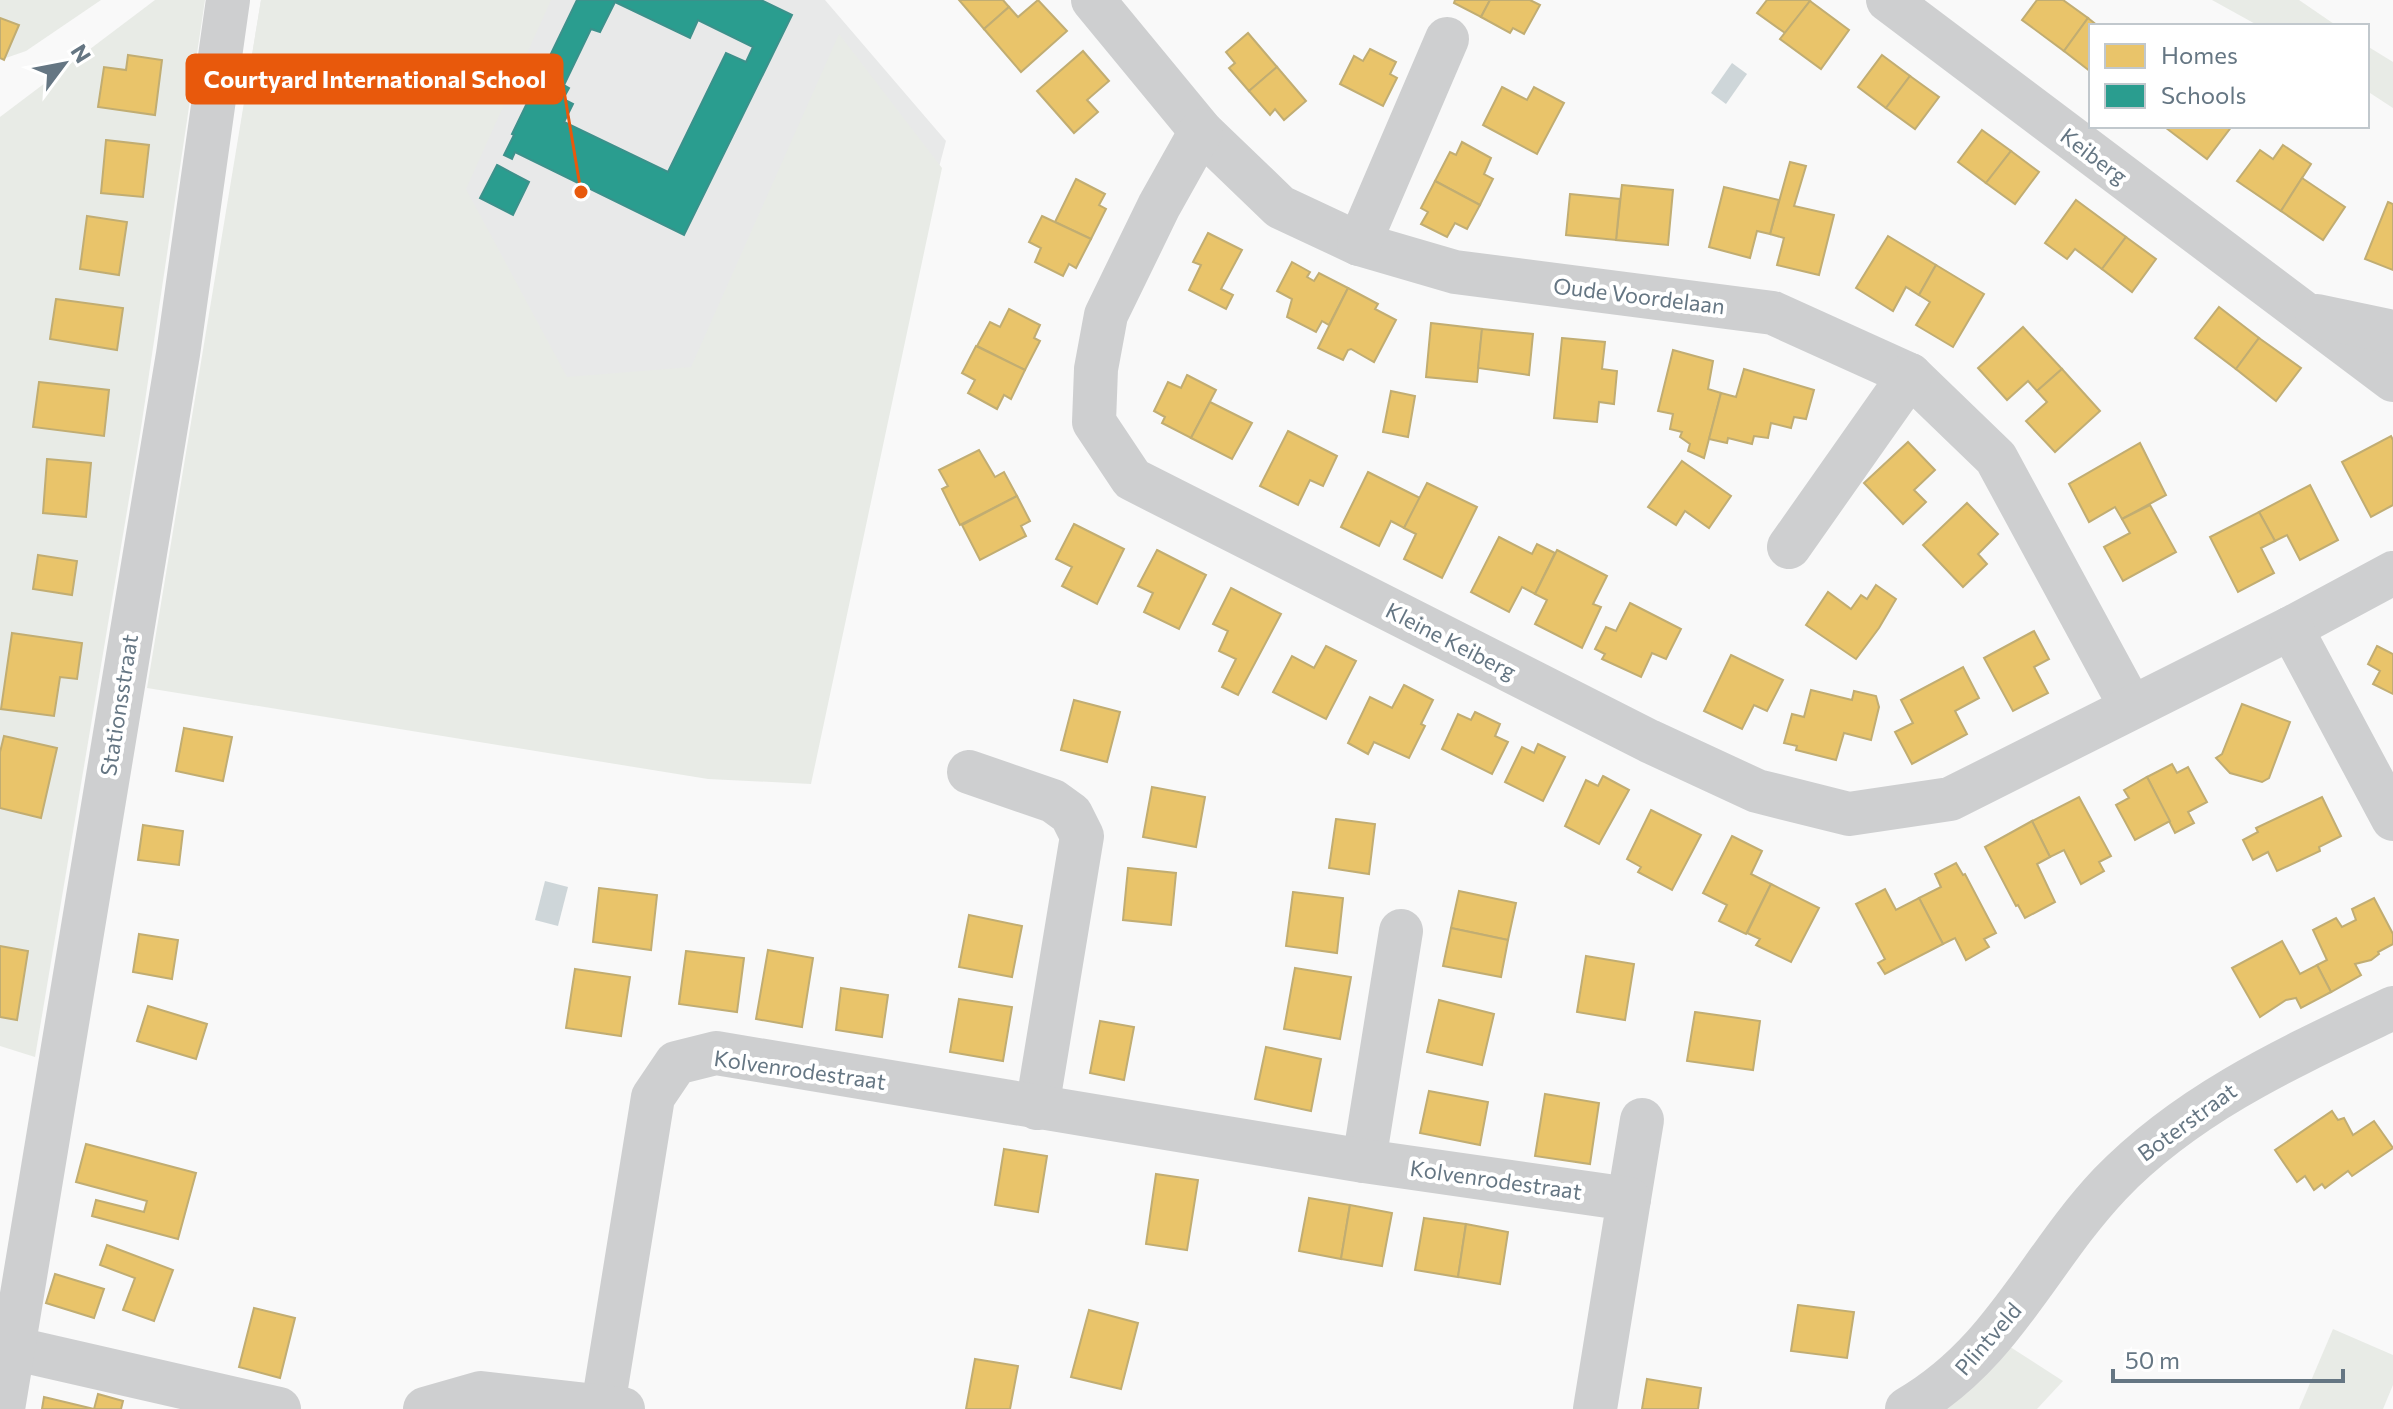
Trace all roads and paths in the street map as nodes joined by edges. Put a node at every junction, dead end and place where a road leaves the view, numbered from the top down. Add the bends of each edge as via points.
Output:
1 (228, 0) edge
2 (1888, 0) edge
3 (1098, 2) edge
4 (1447, 39) dead end
5 (1201, 131) junction
6 (1359, 244) junction
7 (2301, 313) junction
8 (2393, 332) edge
9 (1910, 375) junction
10 (2393, 380) edge
11 (1789, 547) dead end
12 (2393, 573) edge
13 (2291, 628) junction
14 (2131, 707) junction
15 (969, 772) dead end
16 (2393, 819) edge
17 (1401, 931) dead end
18 (2393, 1008) edge
19 (1037, 1108) junction
20 (1642, 1120) dead end
21 (1364, 1161) junction
22 (1629, 1199) junction
23 (2028, 1293) joint
24 (12, 1348) junction
25 (613, 1408) edge
26 (3, 1409) edge
27 (279, 1409) edge
28 (425, 1409) edge
29 (1595, 1409) edge
30 (1907, 1409) edge

1 - 24 street, Stationsstraat via 178,354
2 - 7 street, Keiberg
3 - 5 street, Oude Voordelaan
4 - 6 street
5 - 6 street, Oude Voordelaan via 1280,207
5 - 14 street, Kleine Keiberg via 1106,315 1094,422 1132,479 1649,741 1757,791 1849,814 1950,799
6 - 9 street, Oude Voordelaan via 1455,272 1773,313
7 - 8 street, Keiberg
7 - 10 street, Keiberg
9 - 11 street
9 - 14 street, Oude Voordelaan via 1996,458
12 - 13 street
13 - 14 street
13 - 16 street
15 - 19 street via 1053,801 1071,814 1082,836
17 - 21 street
18 - 23 street, Boterstraat via 2242,1082 2166,1133 2108,1187
19 - 21 street, Kolvenrodestraat
19 - 25 street, Kolvenrodestraat via 716,1053 676,1063 653,1097
20 - 22 street
21 - 22 street, Kolvenrodestraat
22 - 29 street
23 - 30 street, Plintveld via 1968,1366
24 - 26 street, Stationsstraat
24 - 27 street
25 - 28 street, Kolvenrodestraat via 481,1393

